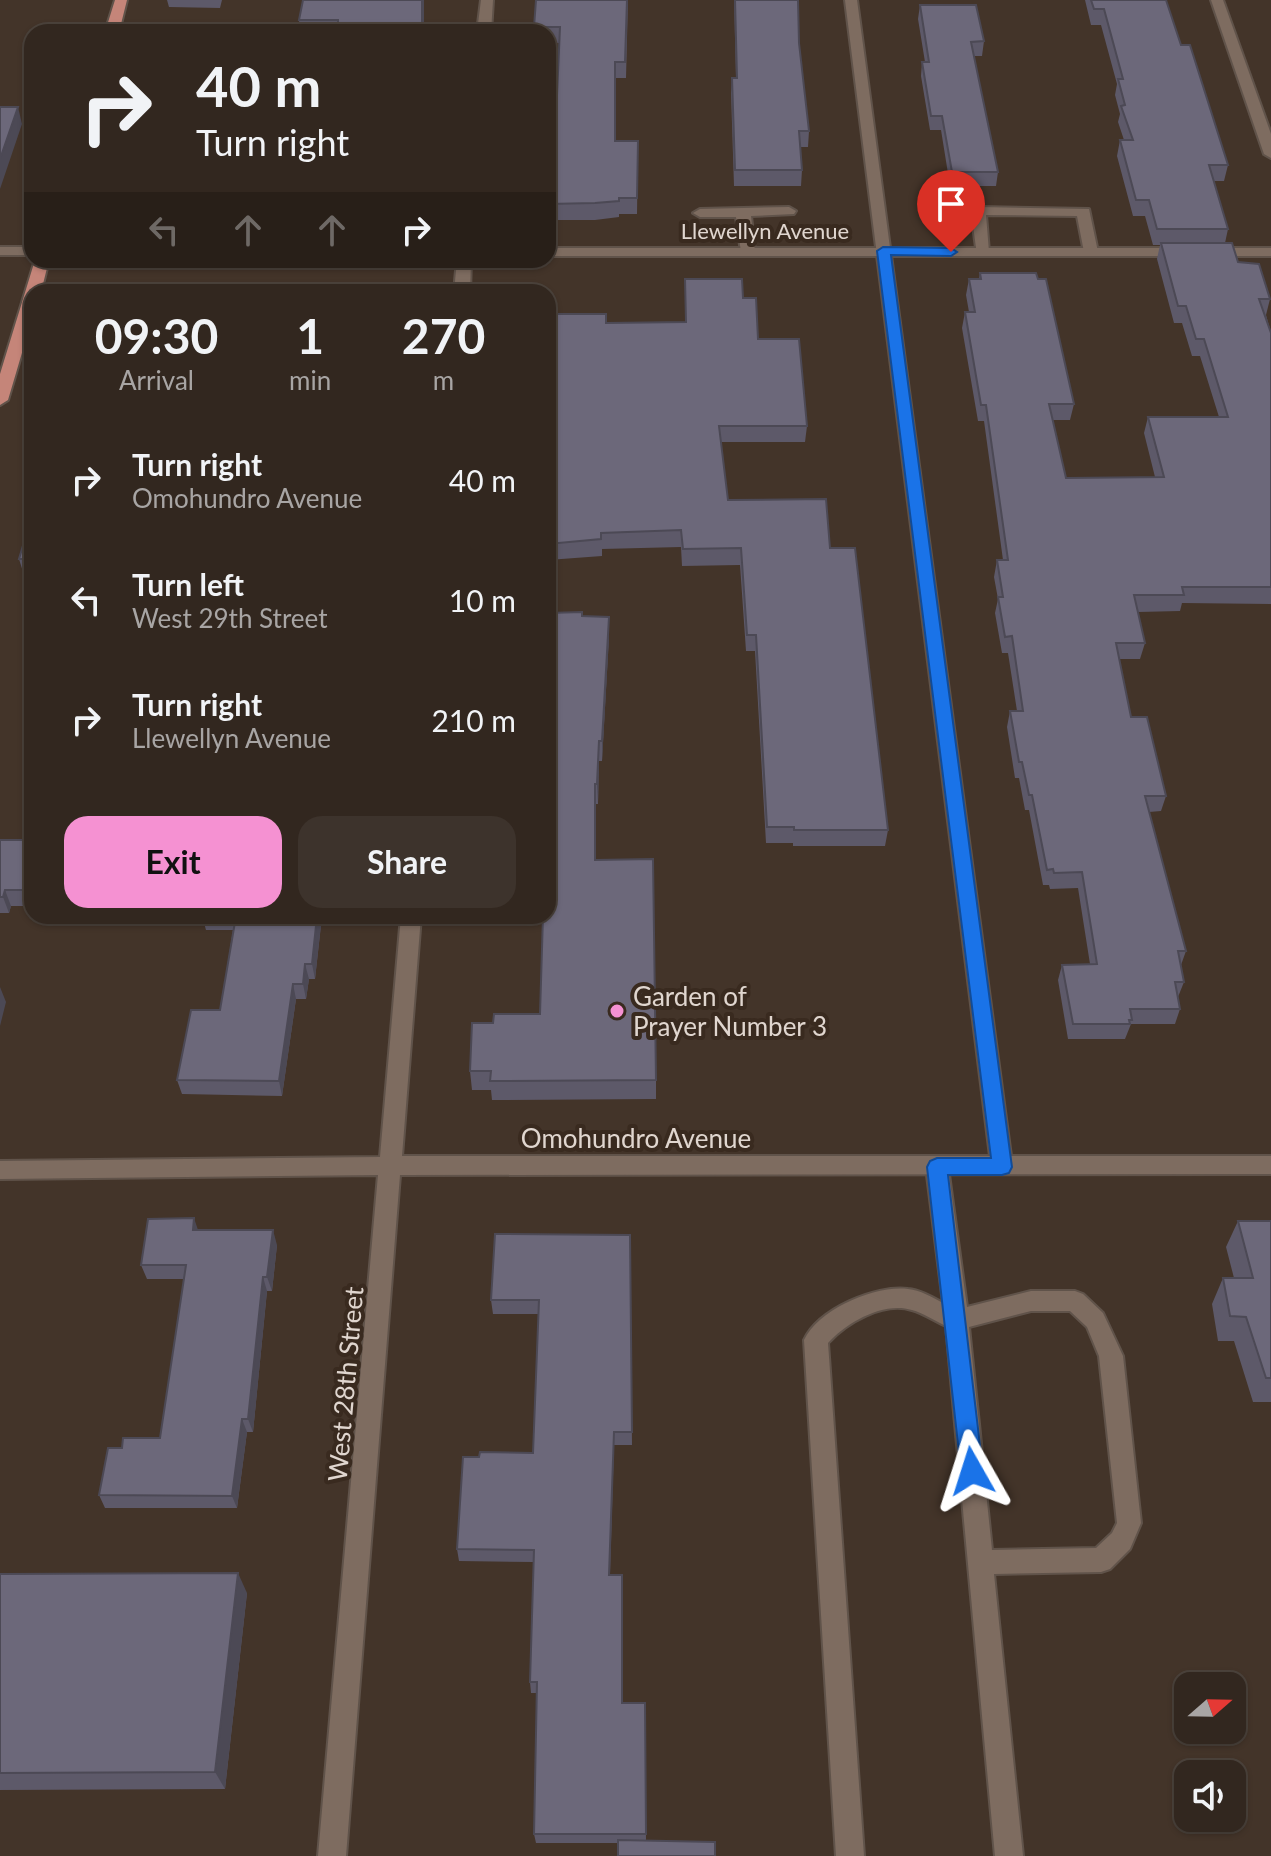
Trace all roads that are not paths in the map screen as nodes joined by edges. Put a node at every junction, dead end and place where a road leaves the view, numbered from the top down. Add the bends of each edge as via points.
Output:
1 (121, 0) edge
2 (487, 0) edge
3 (851, 0) edge
4 (1217, 0) edge
5 (114, 24) edge
6 (485, 24) edge
7 (1271, 154) edge
8 (789, 211) dead end
9 (743, 212) junction
10 (700, 213) dead end
11 (0, 251) edge
12 (24, 251) edge
13 (883, 251) junction
14 (556, 252) edge
15 (748, 252) junction
16 (982, 252) junction
17 (1091, 252) junction
18 (1271, 252) edge
19 (24, 320) edge
20 (0, 400) edge
21 (410, 924) edge
22 (1271, 1165) edge
23 (391, 1166) junction
24 (937, 1167) junction
25 (1002, 1167) junction
26 (0, 1170) edge
27 (957, 1320) junction
28 (982, 1562) junction
29 (332, 1856) edge
30 (850, 1856) edge
31 (1009, 1856) edge

1 - 5 main road
2 - 6 street
3 - 13 street
4 - 7 street
8 - 9 street
9 - 10 street
9 - 15 street
11 - 12 street
13 - 15 street, Llewellyn Avenue
13 - 16 street, Llewellyn Avenue
13 - 25 street
14 - 15 street, Llewellyn Avenue
16 - 17 street, Llewellyn Avenue
16 - 17 street via 978,211 1084,212
17 - 18 street, Llewellyn Avenue
19 - 20 main road
21 - 23 street, West 28th Street
22 - 25 street, Omohundro Avenue
23 - 24 street, Omohundro Avenue
23 - 26 street, Omohundro Avenue
23 - 29 street, West 28th Street
24 - 25 street, Omohundro Avenue
24 - 27 street
27 - 28 street
27 - 28 street via 1031,1301 1075,1301 1095,1320 1111,1356 1129,1523 1121,1541 1101,1560
27 - 30 street via 912,1299 888,1298 835,1319 816,1340
28 - 31 street

